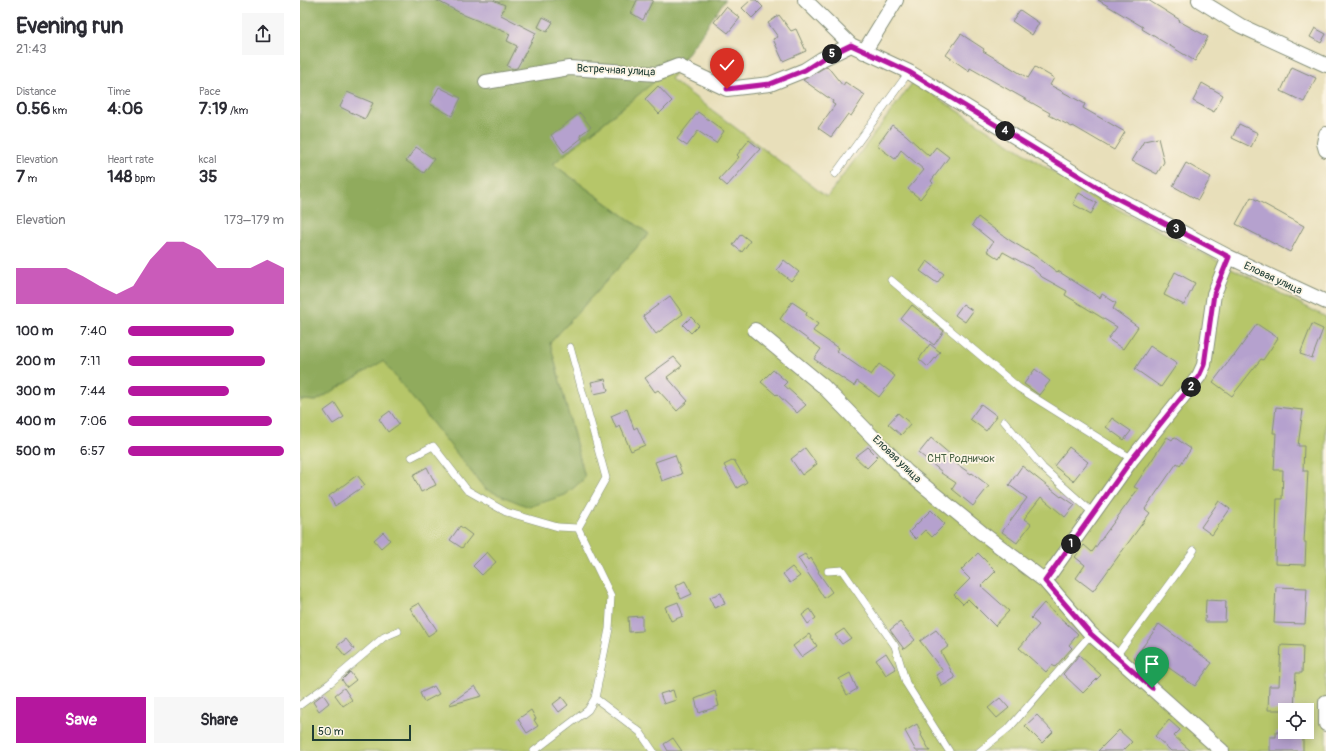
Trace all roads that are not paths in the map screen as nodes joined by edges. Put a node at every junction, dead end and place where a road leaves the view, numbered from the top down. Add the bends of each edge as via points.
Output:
1 (805, 0) edge
2 (896, 0) edge
3 (1199, 0) edge
4 (851, 45) junction
5 (864, 52) junction
6 (1326, 65) edge
7 (909, 72) junction
8 (486, 82) dead end
9 (1326, 134) edge
10 (1326, 150) edge
11 (834, 174) dead end
12 (1229, 257) junction
13 (891, 280) dead end
14 (1326, 302) edge
15 (755, 330) dead end
16 (570, 347) dead end
17 (1004, 421) dead end
18 (412, 456) dead end
19 (1132, 459) junction
20 (1093, 513) junction
21 (578, 528) junction
22 (1194, 550) dead end
23 (828, 571) dead end
24 (1045, 581) junction
25 (398, 631) dead end
26 (1091, 634) junction
27 (1116, 656) junction
28 (595, 698) junction
29 (1326, 702) edge
30 (300, 705) edge
31 (1326, 724) edge
32 (534, 751) edge
33 (653, 751) edge
34 (949, 751) edge
35 (980, 751) edge
36 (1222, 751) edge

1 - 4 street, Еловая улица
2 - 5 street
3 - 6 street via 1241,26
4 - 5 street, Еловая улица
4 - 8 street, Встречная улица via 805,70 770,84 727,89 678,66 657,74 569,68
5 - 7 street, Еловая улица
7 - 11 lane
7 - 12 street, Еловая улица via 1107,193
9 - 10 street
12 - 14 street, Еловая улица
12 - 19 street via 1214,294 1204,365 1199,376
13 - 19 lane via 1019,388
15 - 24 street, Еловая улица via 823,386 907,472
16 - 21 lane via 606,478
17 - 20 lane via 1043,468
18 - 21 lane via 433,446 466,490 506,512 558,526
19 - 20 street
20 - 24 street
21 - 28 lane via 611,596 609,629
22 - 27 lane
23 - 34 lane via 842,570 895,646 906,683
24 - 26 street, Еловая улица
25 - 30 lane via 384,637
26 - 27 street, Еловая улица
26 - 35 lane via 1010,727
27 - 36 street, Еловая улица
28 - 32 lane via 588,710
28 - 33 lane via 640,732
29 - 31 street

